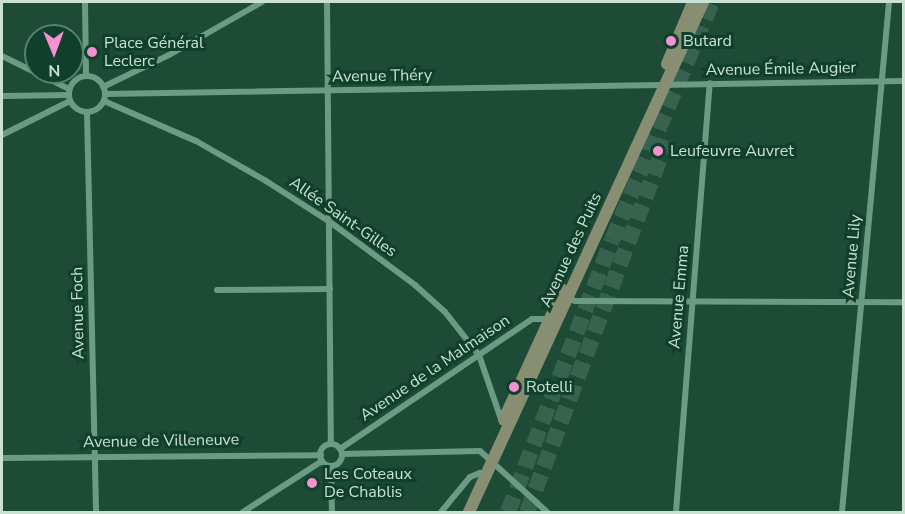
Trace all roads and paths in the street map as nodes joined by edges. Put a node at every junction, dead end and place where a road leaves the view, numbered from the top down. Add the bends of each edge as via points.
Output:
1 (85, 2) edge
2 (262, 2) edge
3 (327, 2) edge
4 (693, 2) edge
5 (703, 2) edge
6 (889, 2) edge
7 (2, 56) edge
8 (86, 76) junction
9 (882, 81) junction
10 (903, 81) edge
11 (663, 83) junction
12 (710, 83) junction
13 (328, 90) junction
14 (104, 94) junction
15 (70, 95) junction
16 (2, 96) edge
17 (87, 112) junction
18 (2, 135) edge
19 (330, 222) junction
20 (330, 289) junction
21 (217, 290) dead end
22 (565, 296) junction
23 (693, 301) junction
24 (862, 302) junction
25 (903, 302) edge
26 (548, 319) junction
27 (480, 355) junction
28 (528, 376) junction
29 (502, 423) junction
30 (331, 444) junction
31 (341, 451) junction
32 (95, 456) junction
33 (2, 458) edge
34 (321, 458) junction
35 (489, 461) junction
36 (331, 466) junction
37 (480, 473) junction
38 (96, 513) edge
39 (243, 513) edge
40 (332, 513) edge
41 (441, 513) edge
42 (462, 513) edge
43 (469, 513) edge
44 (547, 513) edge
45 (676, 513) edge
46 (842, 513) edge

1 - 8 street
2 - 14 street
3 - 13 street
4 - 11 street, Avenue des Puits
5 - 11 street, Avenue des Puits
6 - 9 street, Avenue Lily
7 - 15 street
8 - 14 street via 95,79
8 - 15 street via 75,80
9 - 10 street, Avenue Émile Augier
9 - 12 street, Avenue Émile Augier
9 - 24 street, Avenue Lily
11 - 12 street, Avenue Émile Augier
11 - 13 street, Avenue Théry via 637,87
11 - 22 street, Avenue des Puits
12 - 23 street, Avenue Emma
13 - 14 street, Avenue Théry
13 - 19 street
14 - 17 street
14 - 19 street, Allée Saint-Gilles via 196,141
15 - 16 street
15 - 17 street
15 - 18 street
17 - 32 street, Avenue Foch
19 - 20 street
19 - 27 street, Allée Saint-Gilles via 445,312
20 - 21 street
20 - 30 street
22 - 23 street
22 - 26 street, Avenue des Puits
22 - 28 street, Avenue des Puits
23 - 24 street
23 - 45 street, Avenue Emma
24 - 25 street
24 - 46 street, Avenue Lily
26 - 27 street, Avenue de la Malmaison via 532,319
26 - 28 street, Avenue des Puits
27 - 29 street, Allée Saint-Gilles
27 - 31 street, Avenue de la Malmaison
28 - 29 street, Avenue des Puits
28 - 35 street, Avenue des Puits
29 - 35 street, Avenue des Puits
30 - 31 street
30 - 34 street
31 - 35 street via 473,450 480,451
31 - 36 street, Avenue de la Malmaison via 340,462
32 - 33 street, Avenue de Villeneuve
32 - 34 street, Avenue de Villeneuve
32 - 38 street, Avenue Foch
34 - 36 street
34 - 39 street
35 - 37 street, Avenue des Puits
35 - 43 street, Avenue des Puits
35 - 44 street
36 - 40 street
37 - 41 street via 470,477
37 - 42 street, Avenue des Puits

